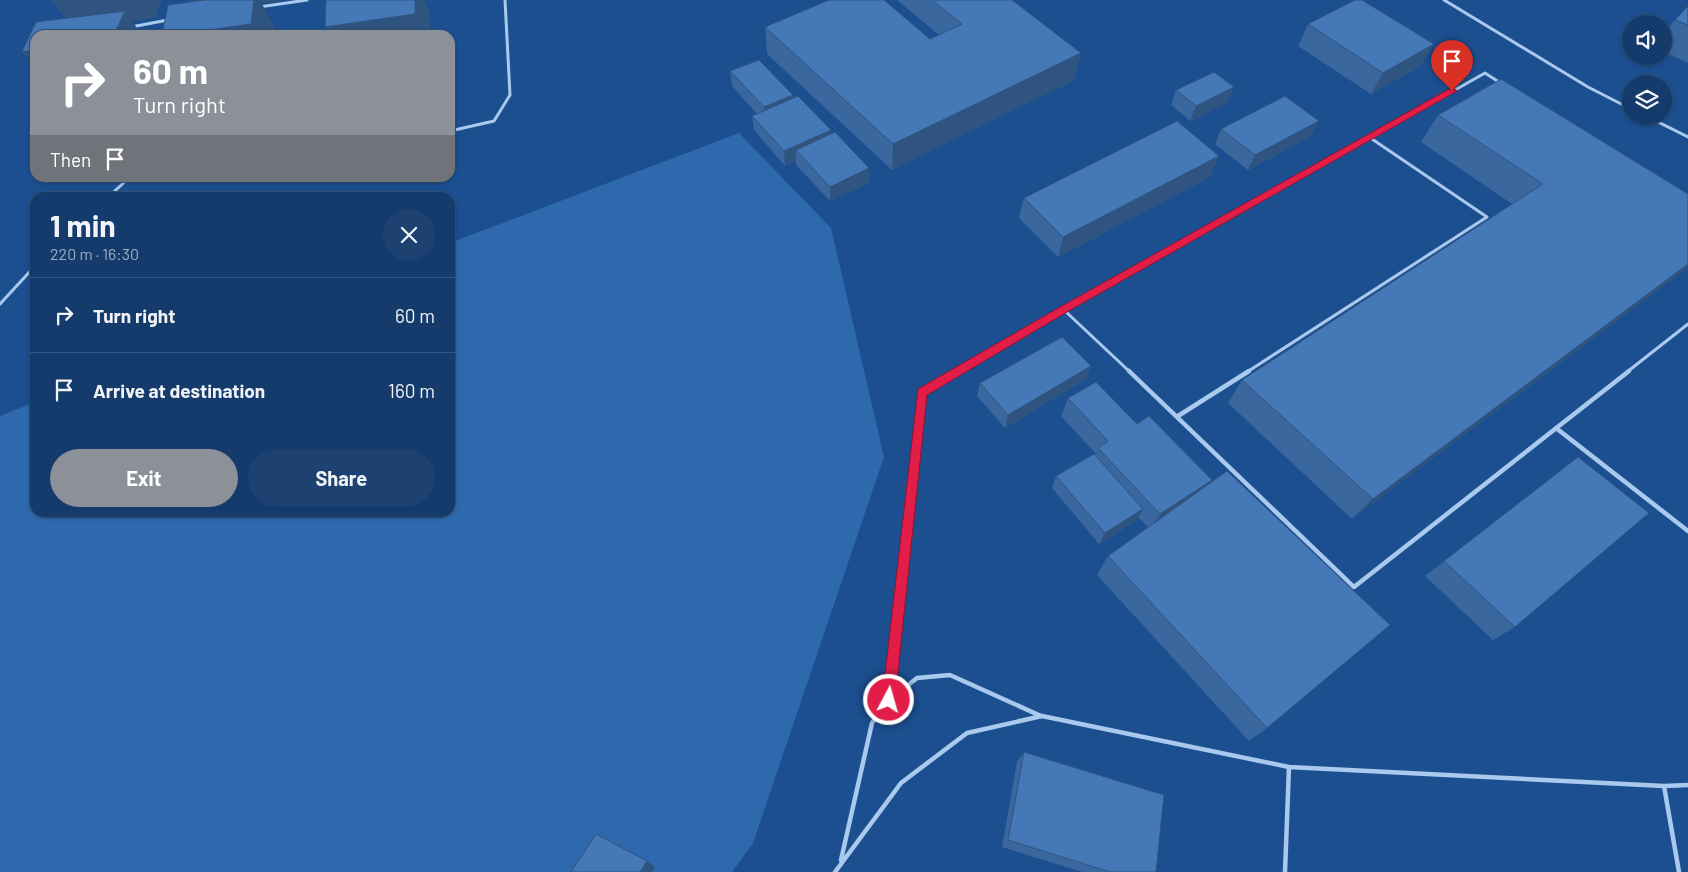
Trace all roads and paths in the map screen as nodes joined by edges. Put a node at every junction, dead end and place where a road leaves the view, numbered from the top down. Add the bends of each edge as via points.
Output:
1 (306, 0) edge
2 (505, 0) edge
3 (1444, 0) edge
4 (258, 7) dead end
5 (171, 20) edge
6 (124, 28) edge
7 (1511, 89) edge
8 (1622, 104) edge
9 (1664, 125) edge
10 (455, 130) edge
11 (1370, 137) junction
12 (1688, 137) edge
13 (125, 182) edge
14 (114, 192) edge
15 (30, 271) edge
16 (0, 304) edge
17 (1064, 310) junction
18 (1688, 324) edge
19 (1178, 416) junction
20 (1556, 428) junction
21 (1688, 531) edge
22 (889, 700) junction
23 (1042, 716) junction
24 (1289, 767) junction
25 (1688, 785) edge
26 (1664, 786) junction
27 (841, 863) junction
28 (836, 872) edge
29 (1285, 872) edge
30 (1679, 872) edge

1 - 4 lane
2 - 10 lane via 510,95 494,121
3 - 8 lane
5 - 6 lane
7 - 11 lane via 1485,73
9 - 12 lane
11 - 17 lane
11 - 19 lane via 1487,216
13 - 14 lane
15 - 16 lane
17 - 19 lane
17 - 22 lane via 922,392
18 - 20 lane
19 - 20 lane via 1354,588
20 - 21 lane
22 - 23 lane via 916,678 950,675
22 - 27 lane via 872,724
23 - 24 lane
23 - 27 lane via 967,734 901,783
24 - 26 lane
24 - 29 lane
25 - 26 lane
26 - 30 lane
27 - 28 lane

